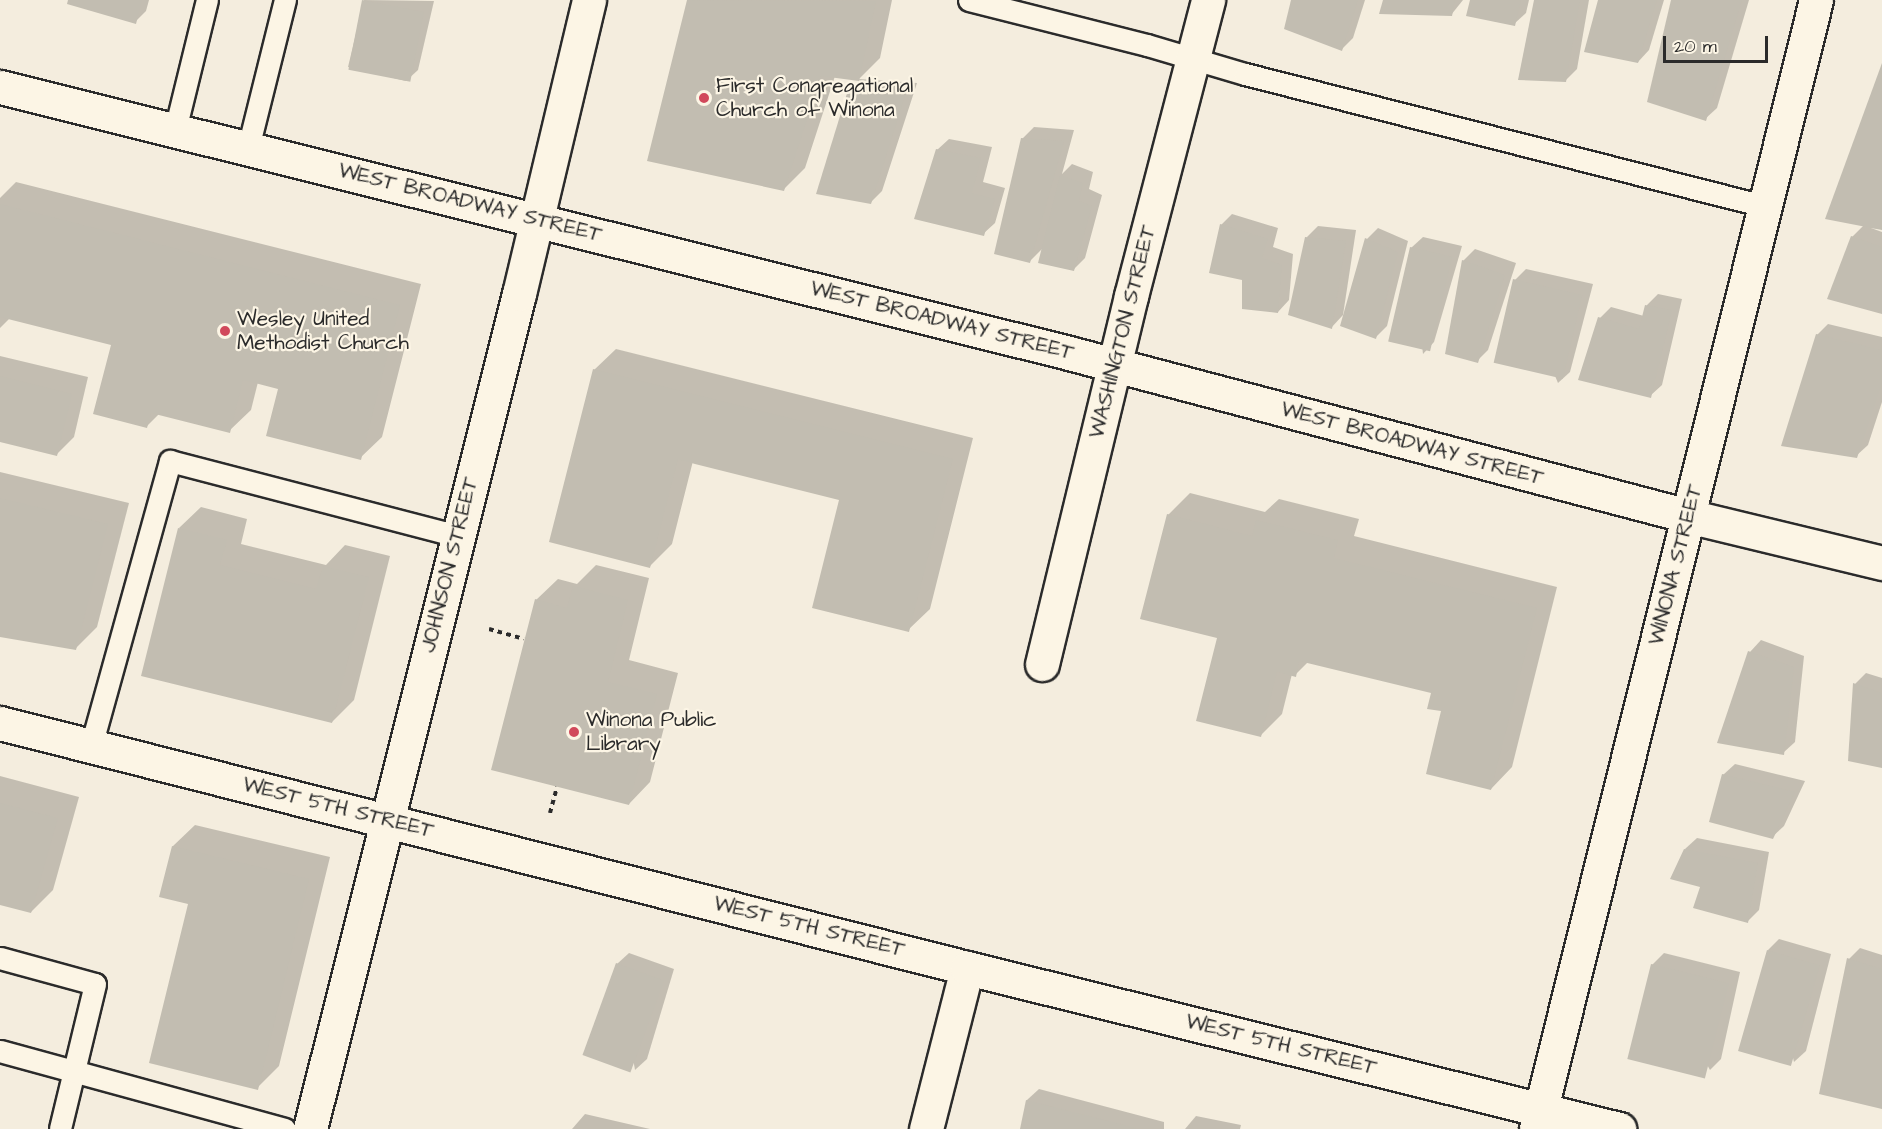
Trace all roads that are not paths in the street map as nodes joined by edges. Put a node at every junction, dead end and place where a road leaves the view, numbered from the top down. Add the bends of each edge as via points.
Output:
1 (207, 0) edge
2 (285, 0) edge
3 (589, 0) edge
4 (969, 0) edge
5 (1208, 0) edge
6 (1816, 0) edge
7 (1194, 58) junction
8 (0, 87) edge
9 (175, 130) junction
10 (248, 148) junction
11 (1764, 206) junction
12 (535, 218) junction
13 (1115, 366) junction
14 (1688, 516) junction
15 (458, 536) junction
16 (1882, 563) edge
17 (1042, 664) dead end
18 (0, 723) edge
19 (91, 746) junction
20 (386, 821) junction
21 (0, 958) edge
22 (967, 968) junction
23 (0, 1051) edge
24 (75, 1072) junction
25 (1538, 1119) edge
26 (60, 1129) edge
27 (285, 1129) edge
28 (310, 1129) edge
29 (926, 1129) edge
30 (1619, 1129) edge

1 - 9 lane
2 - 10 lane
3 - 12 street, JOHNSON STREET
4 - 7 lane
5 - 7 street, WASHINGTON STREET
6 - 11 street, WINONA STREET
7 - 11 lane
7 - 13 street, WASHINGTON STREET
8 - 9 street, WEST BROADWAY STREET
9 - 10 street, WEST BROADWAY STREET
10 - 12 street, WEST BROADWAY STREET
11 - 14 street, WINONA STREET
12 - 13 street, WEST BROADWAY STREET
12 - 15 street, JOHNSON STREET
13 - 14 street, WEST BROADWAY STREET
13 - 17 street, WASHINGTON STREET
14 - 16 street, WEST BROADWAY STREET
14 - 25 street, WINONA STREET
15 - 19 lane via 170,461
15 - 20 street, JOHNSON STREET
18 - 19 street, WEST 5TH STREET
19 - 20 street, WEST 5TH STREET
20 - 22 street, WEST 5TH STREET
20 - 28 street, JOHNSON STREET
21 - 24 lane via 95,984
22 - 25 street, WEST 5TH STREET
22 - 29 street
23 - 24 lane
24 - 26 lane
24 - 27 lane
25 - 30 street, WEST 5TH STREET

